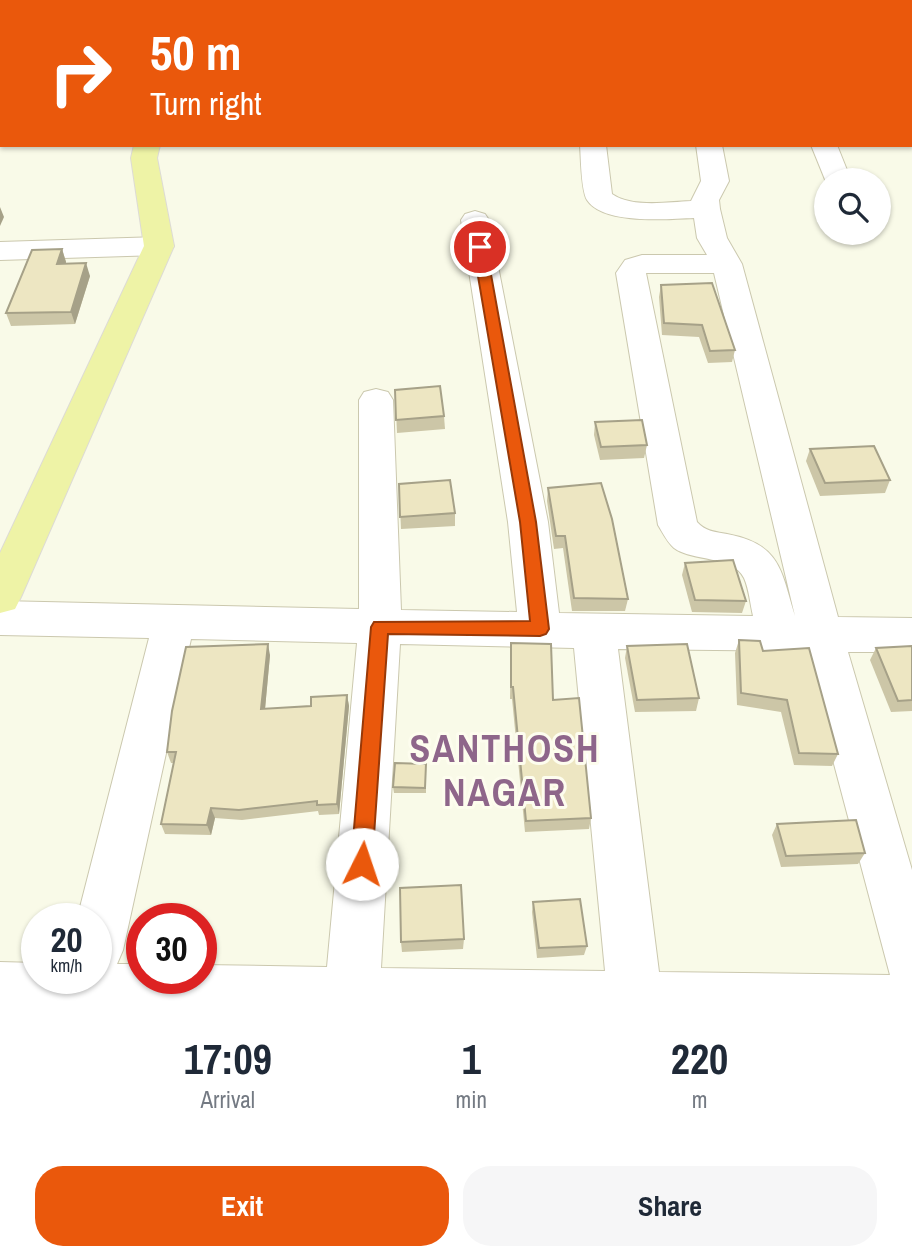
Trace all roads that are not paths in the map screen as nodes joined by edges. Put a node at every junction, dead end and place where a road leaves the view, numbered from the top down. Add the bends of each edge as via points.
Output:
1 (147, 147) edge
2 (593, 147) edge
3 (709, 147) edge
4 (825, 147) edge
5 (833, 168) edge
6 (706, 209) junction
7 (475, 220) dead end
8 (159, 246) junction
9 (0, 251) edge
10 (727, 264) junction
11 (376, 400) dead end
12 (0, 600) edge
13 (174, 622) junction
14 (380, 627) junction
15 (540, 629) junction
16 (594, 631) junction
17 (799, 634) junction
18 (912, 635) edge
19 (107, 903) edge
20 (912, 962) edge
21 (112, 985) edge
22 (21, 988) edge
23 (0, 990) edge
24 (912, 1003) edge
25 (351, 1006) edge
26 (636, 1007) edge

1 - 8 main road via 144,158
2 - 6 street via 603,202 624,209
3 - 6 street via 715,181 705,200
4 - 5 street
6 - 10 street via 712,237
7 - 15 street via 528,522
8 - 9 street
8 - 12 main road
10 - 17 street
10 - 17 street via 642,264 631,273 678,525 681,533 698,544 751,558
11 - 14 street
12 - 13 street
13 - 14 street
13 - 19 street
14 - 15 street
14 - 25 street
15 - 16 street
16 - 17 street
16 - 26 street
17 - 18 street
17 - 20 street
21 - 25 street
22 - 23 street
24 - 26 street
25 - 26 street

